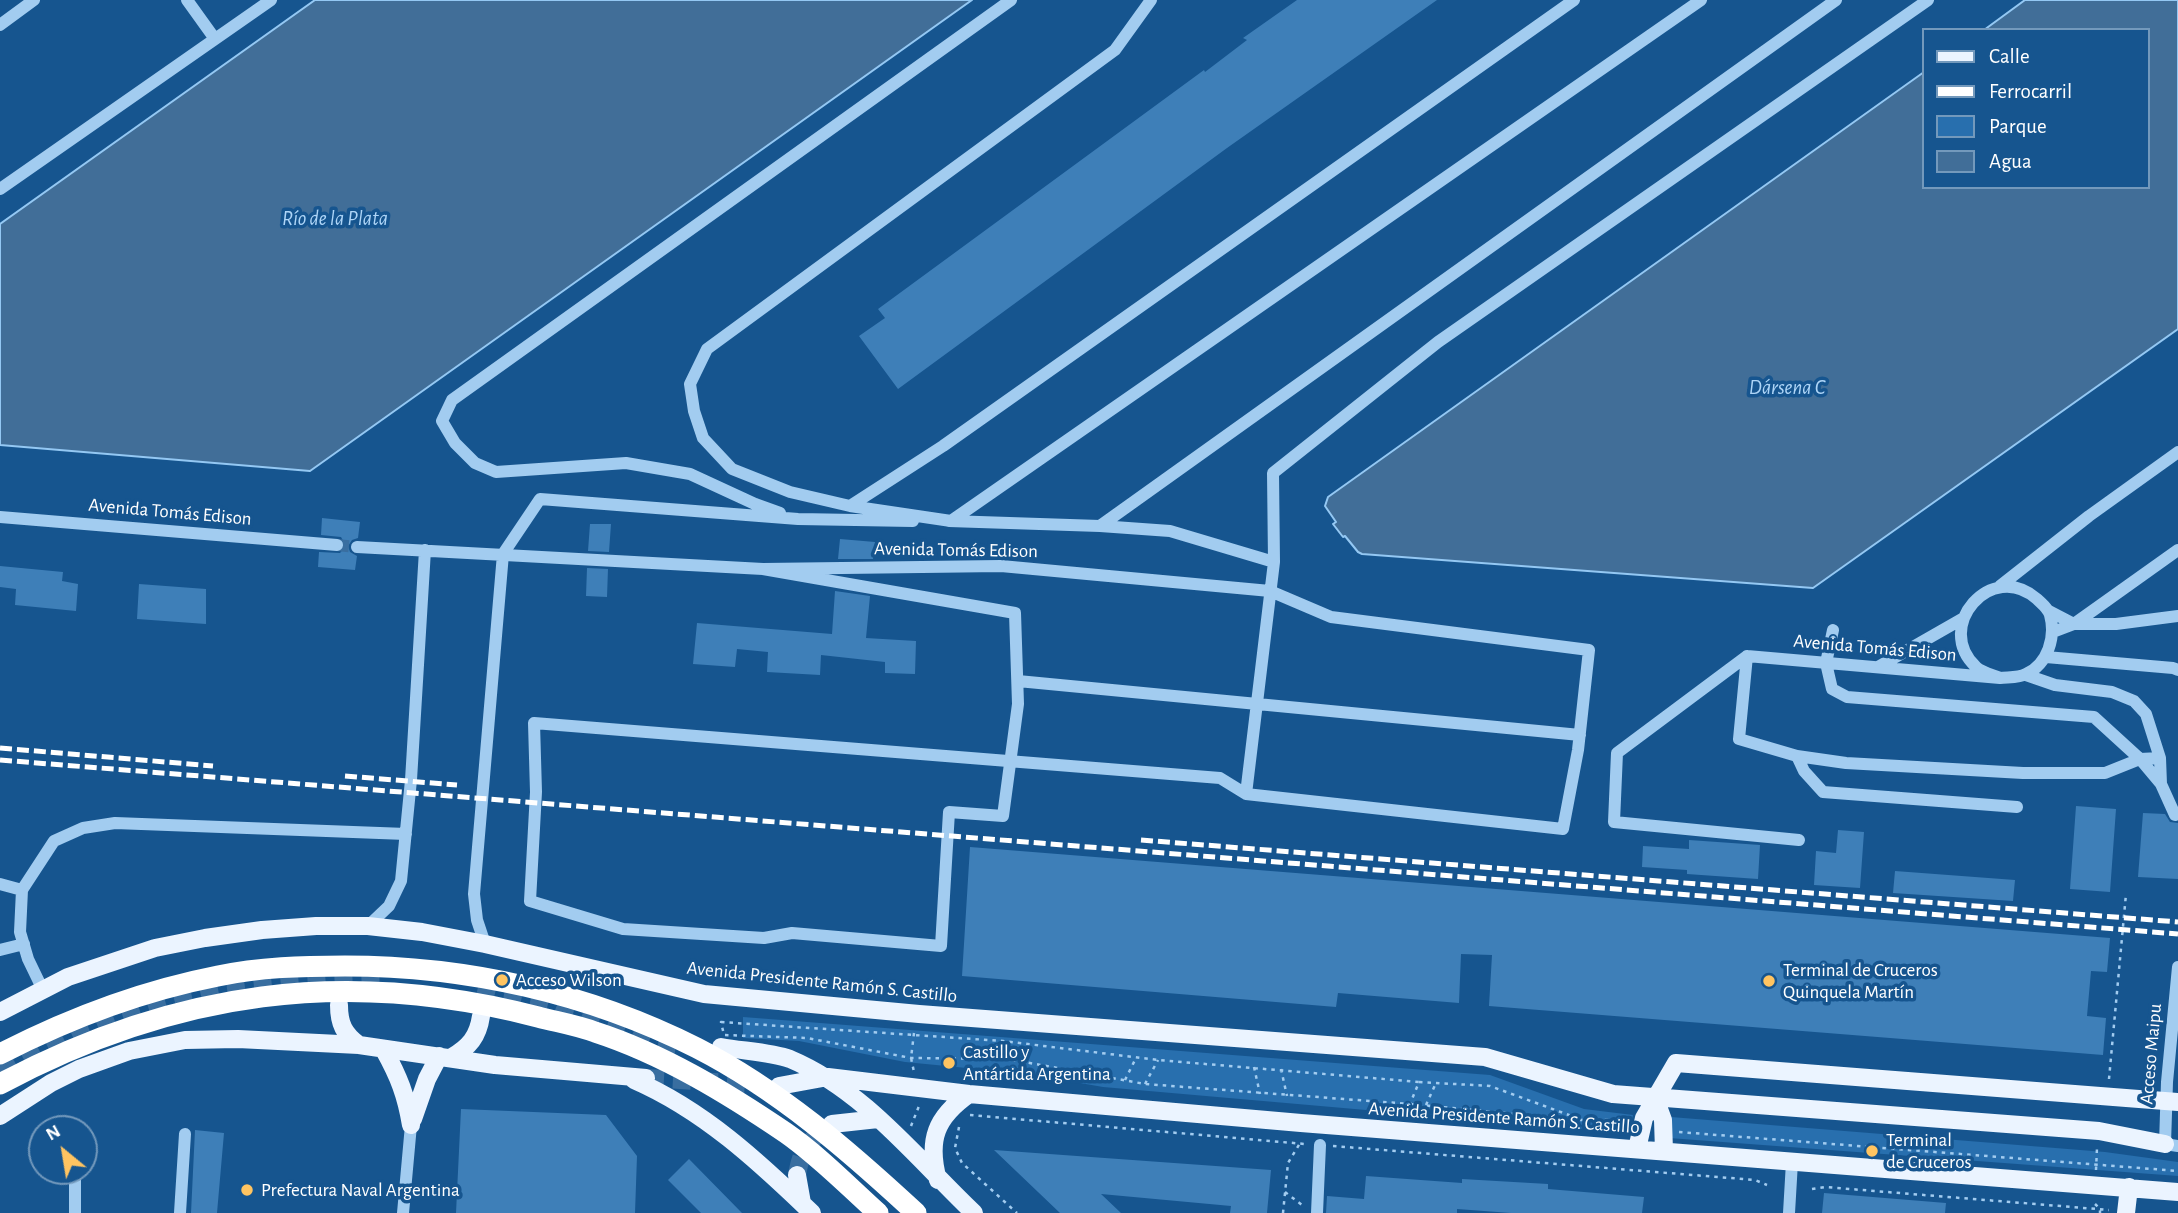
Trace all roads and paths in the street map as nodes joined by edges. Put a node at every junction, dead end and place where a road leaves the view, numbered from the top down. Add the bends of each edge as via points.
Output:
1 (34, 0) edge
2 (187, 0) edge
3 (271, 0) edge
4 (1011, 0) edge
5 (1152, 0) edge
6 (1574, 0) edge
7 (1701, 0) edge
8 (1836, 0) edge
9 (1928, 0) edge
10 (0, 25) edge
11 (215, 39) junction
12 (0, 189) edge
13 (2178, 452) edge
14 (850, 506) junction
15 (0, 517) edge
16 (798, 519) junction
17 (951, 521) junction
18 (1100, 526) junction
19 (337, 545) tunnel mouth
20 (358, 547) tunnel mouth
21 (425, 550) junction
22 (2178, 550) edge
23 (503, 554) junction
24 (1274, 562) junction
25 (763, 569) junction
26 (2000, 586) junction
27 (1270, 591) junction
28 (2049, 611) junction
29 (2178, 616) edge
30 (1962, 619) junction
31 (2074, 624) junction
32 (1833, 630) dead end
33 (2053, 632) junction
34 (1747, 656) junction
35 (2046, 657) junction
36 (1826, 663) junction
37 (1878, 667) junction
38 (2178, 670) edge
39 (2026, 675) junction
40 (2000, 678) junction
41 (1018, 681) junction
42 (1256, 703) junction
43 (1580, 735) junction
44 (1797, 756) junction
45 (2160, 758) junction
46 (2140, 759) junction
47 (1009, 763) junction
48 (2161, 784) junction
49 (1246, 794) junction
50 (2017, 807) dead end
51 (2175, 815) dead end
52 (406, 834) junction
53 (1799, 840) dead end
54 (0, 884) edge
55 (22, 890) junction
56 (2126, 894) dead end
57 (369, 926) junction
58 (24, 944) junction
59 (485, 944) junction
60 (0, 950) edge
61 (2178, 967) edge
62 (42, 988) junction
63 (339, 1005) dead end
64 (0, 1012) edge
65 (481, 1016) dead end
66 (1003, 1041) junction
67 (359, 1045) junction
68 (722, 1046) dead end
69 (384, 1050) junction
70 (0, 1054) edge
71 (445, 1056) junction
72 (1136, 1057) junction
73 (1008, 1059) junction
74 (1158, 1060) junction
75 (1254, 1067) junction
76 (1281, 1069) junction
77 (624, 1076) junction
78 (828, 1077) junction
79 (646, 1078) tunnel mouth
80 (1125, 1080) junction
81 (1419, 1082) junction
82 (1436, 1083) junction
83 (0, 1084) edge
84 (1145, 1084) junction
85 (779, 1086) tunnel mouth
86 (969, 1094) junction
87 (1260, 1094) junction
88 (1287, 1096) junction
89 (2101, 1096) junction
90 (1655, 1098) junction
91 (1410, 1104) junction
92 (2174, 1104) edge
93 (1426, 1105) junction
94 (970, 1115) dead end
95 (0, 1116) edge
96 (878, 1119) junction
97 (1581, 1120) junction
98 (1301, 1123) junction
99 (832, 1124) tunnel mouth
100 (960, 1124) dead end
101 (411, 1125) junction
102 (1642, 1129) junction
103 (1664, 1131) junction
104 (2099, 1131) junction
105 (185, 1134) dead end
106 (1300, 1144) junction
107 (2171, 1145) edge
108 (1320, 1146) junction
109 (1637, 1149) junction
110 (1664, 1151) junction
111 (1792, 1161) junction
112 (2096, 1164) junction
113 (2178, 1171) edge
114 (797, 1175) tunnel mouth
115 (939, 1180) junction
116 (75, 1185) edge
117 (1767, 1185) dead end
118 (2095, 1185) junction
119 (2129, 1188) junction
120 (1812, 1189) dead end
121 (1285, 1192) junction
122 (2178, 1192) edge
123 (1304, 1206) dead end
124 (807, 1208) edge
125 (2100, 1211) edge
126 (75, 1213) edge
127 (180, 1213) edge
128 (403, 1213) edge
129 (878, 1213) edge
130 (916, 1213) edge
131 (974, 1213) edge
132 (1017, 1213) edge
133 (1283, 1213) edge
134 (1317, 1213) edge
135 (1789, 1213) edge
136 (2126, 1213) edge

1 - 10 street
2 - 11 street
3 - 11 street
4 - 16 street via 452,400 442,421 475,463 496,472 626,463 690,474
5 - 14 street via 1115,50 707,349 690,384 703,438 732,469 790,492
6 - 14 street via 943,446
7 - 17 street
8 - 18 street
9 - 24 street via 1438,342 1273,473
11 - 12 street
13 - 26 street
14 - 17 street
15 - 19 street, Avenida Tomás Edison
16 - 17 street
16 - 23 street via 540,499
17 - 18 street
18 - 24 street via 1170,531
20 - 21 street, Avenida Tomás Edison
21 - 23 street, Avenida Tomás Edison
21 - 52 street
22 - 31 street
23 - 25 street, Avenida Tomás Edison
23 - 59 street via 474,894
24 - 27 street
25 - 27 street, Avenida Tomás Edison via 1001,566
25 - 41 street via 1015,613
26 - 28 street via 2026,590
26 - 30 street via 1976,597
27 - 42 street
27 - 43 street, Avenida Tomás Edison via 1331,617 1589,650
28 - 31 street
28 - 33 street
29 - 31 street
30 - 37 street
30 - 40 street via 1962,645 1976,667
31 - 33 street
32 - 36 street
33 - 35 street
34 - 36 street, Avenida Tomás Edison
34 - 44 street via 1740,739
34 - 53 street via 1617,753 1614,822
35 - 38 street
35 - 39 street
36 - 37 street, Avenida Tomás Edison
36 - 46 street via 1832,689 1847,697 2094,717
37 - 40 street, Avenida Tomás Edison
39 - 40 street
39 - 45 street via 2055,685 2112,692 2134,701 2146,714
41 - 42 street
41 - 47 street
42 - 43 street
42 - 49 street
43 - 49 street via 1563,829
44 - 46 street via 2023,773 2110,772
44 - 50 street via 1824,792
45 - 46 street
45 - 48 street
46 - 48 street
47 - 47 street via 534,723 536,792 530,901 623,929 764,938 792,933 941,946 950,812 1003,816
47 - 49 street via 1220,778
48 - 51 street
52 - 55 street via 114,822 83,828 54,841
52 - 57 street via 401,881 389,906
54 - 55 street
55 - 58 street via 20,932
56 - 89 path via 2109,1078 2101,1085
57 - 59 main road, Avenida Presidente Ramón S. Castillo
57 - 62 main road, Avenida Presidente Ramón S. Castillo via 316,926 205,938 155,948
58 - 60 street
58 - 62 street
59 - 90 main road, Avenida Presidente Ramón S. Castillo via 704,994 1485,1057 1591,1089
61 - 92 street, Acceso Maipu
62 - 64 main road, Avenida Presidente Ramón S. Castillo
63 - 67 main road via 339,1021 346,1036
65 - 71 main road via 466,1049
66 - 72 path
66 - 73 path
66 - 73 path via 720,1022 724,1035 807,1038 911,1058
67 - 69 main road
67 - 95 main road via 238,1039 155,1045 79,1069
68 - 78 main road, Avenida Presidente Ramón S. Castillo via 787,1058
69 - 71 main road
69 - 101 main road via 407,1098
70 - 130 highway, bridge via 108,1006 220,975 301,965 402,966 487,977 587,1001 698,1049 800,1113
71 - 77 main road
71 - 101 main road via 418,1101
72 - 74 path
72 - 80 path
73 - 80 path
74 - 75 path
74 - 84 path
75 - 76 path
75 - 87 path
76 - 81 path
76 - 88 path
77 - 79 main road
77 - 124 main road via 701,1116
78 - 85 main road, Avenida Presidente Ramón S. Castillo
78 - 86 main road, Avenida Presidente Ramón S. Castillo
78 - 96 main road
80 - 84 path
81 - 82 path
81 - 91 path
82 - 93 path
82 - 97 path via 1490,1086
83 - 129 highway, bridge via 115,1031 218,1003 362,990 457,1000 594,1032 689,1073 788,1135
84 - 87 path
86 - 98 main road, Avenida Presidente Ramón S. Castillo
86 - 115 main road via 942,1117 933,1160
87 - 88 path
88 - 91 path
89 - 90 main road, Avenida Presidente Ramón S. Castillo via 1676,1063
89 - 92 main road, Avenida Presidente Ramón S. Castillo
90 - 102 main road
90 - 103 main road
90 - 104 main road, Avenida Presidente Ramón S. Castillo
91 - 93 path
92 - 107 street, Acceso Maipu
93 - 97 path
94 - 106 path
96 - 99 main road
96 - 115 main road
97 - 102 path via 1612,1120
98 - 106 path
98 - 109 main road, Avenida Presidente Ramón S. Castillo
100 - 132 path via 955,1148 962,1163
101 - 128 street
102 - 109 main road
103 - 110 main road
103 - 112 path
104 - 107 main road, Avenida Presidente Ramón S. Castillo
104 - 112 path
105 - 127 street
106 - 108 path
106 - 121 path via 1288,1163
108 - 117 path via 1742,1178
108 - 134 street
109 - 110 main road, Avenida Presidente Ramón S. Castillo
110 - 111 main road, Avenida Presidente Ramón S. Castillo
111 - 118 main road, Avenida Presidente Ramón S. Castillo
111 - 135 street
112 - 113 path
112 - 118 path
114 - 124 main road
115 - 131 main road
116 - 126 street
118 - 119 main road, Avenida Presidente Ramón S. Castillo
118 - 125 path via 2094,1202
119 - 122 main road, Avenida Presidente Ramón S. Castillo
119 - 136 main road
120 - 125 path
121 - 123 path
121 - 133 path
125 - 136 path

